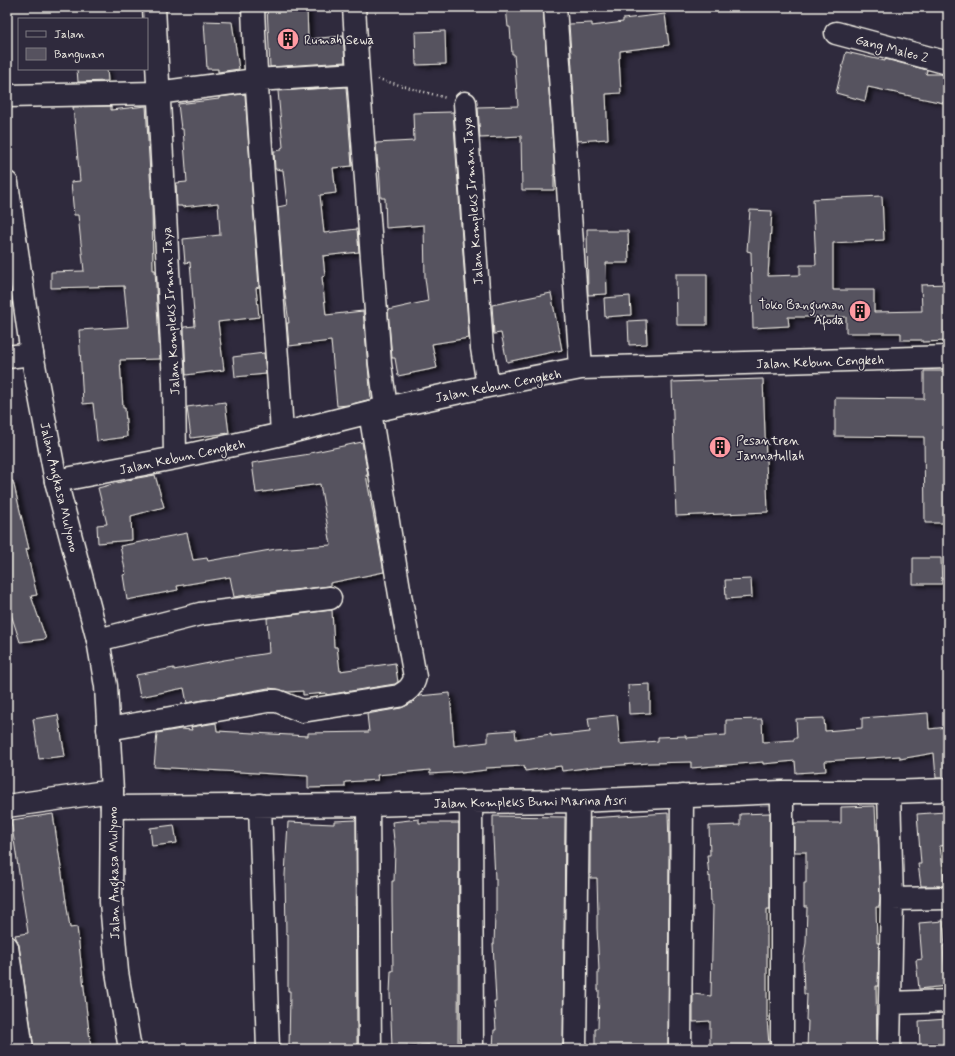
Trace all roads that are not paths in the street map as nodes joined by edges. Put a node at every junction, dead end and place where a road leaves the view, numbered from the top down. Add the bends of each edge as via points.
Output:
1 (154, 7) edge
2 (253, 7) edge
3 (354, 7) edge
4 (555, 7) edge
5 (836, 34) dead end
6 (948, 63) edge
7 (358, 74) junction
8 (255, 80) junction
9 (157, 92) junction
10 (7, 96) edge
11 (465, 103) road end
12 (7, 183) edge
13 (32, 354) junction
14 (7, 357) edge
15 (948, 357) edge
16 (581, 368) junction
17 (488, 386) junction
18 (378, 410) junction
19 (282, 434) junction
20 (175, 458) junction
21 (56, 481) junction
22 (330, 598) dead end
23 (98, 640) junction
24 (108, 729) junction
25 (948, 790) edge
26 (782, 792) junction
27 (889, 792) junction
28 (682, 796) junction
29 (112, 799) junction
30 (578, 801) junction
31 (471, 802) junction
32 (260, 805) junction
33 (368, 805) junction
34 (7, 806) edge
35 (948, 898) edge
36 (892, 899) junction
37 (7, 947) edge
38 (948, 1001) edge
39 (890, 1004) junction
40 (22, 1049) edge
41 (130, 1049) edge
42 (268, 1049) edge
43 (370, 1049) edge
44 (472, 1049) edge
45 (575, 1049) edge
46 (680, 1049) edge
47 (782, 1049) edge
48 (889, 1049) edge

1 - 9 street, Jalan Kompleks Irman Jaya
2 - 8 street
3 - 7 street
4 - 16 street
5 - 6 street, Gang Maleo 2
7 - 8 street
7 - 18 street via 380,364
8 - 9 street
8 - 19 street
9 - 10 street
9 - 20 street, Jalan Kompleks Irman Jaya via 174,383
11 - 17 street, Jalan Kompleks Irman Jaya via 482,348
12 - 13 street, Jalan Angkasa Mulyono
13 - 14 street
13 - 21 street, Jalan Angkasa Mulyono
15 - 16 street, Jalan Kebun Cengkeh
16 - 17 street, Jalan Kebun Cengkeh
17 - 18 street, Jalan Kebun Cengkeh
18 - 19 street, Jalan Kebun Cengkeh
18 - 24 street via 414,684 399,696 302,711 278,700
19 - 20 street, Jalan Kebun Cengkeh
20 - 21 street, Jalan Kebun Cengkeh
21 - 23 street, Jalan Angkasa Mulyono
22 - 23 street via 200,614
23 - 24 street, Jalan Angkasa Mulyono via 106,686
24 - 29 street, Jalan Angkasa Mulyono
25 - 27 street, Jalan Kompleks Bumi Marina Asri
26 - 27 street, Jalan Kompleks Bumi Marina Asri
26 - 28 street, Jalan Kompleks Bumi Marina Asri
26 - 47 street
27 - 36 street
28 - 30 street, Jalan Kompleks Bumi Marina Asri
28 - 46 street
29 - 32 street, Jalan Kompleks Bumi Marina Asri
29 - 34 street, Jalan Angkasa Mulyono
29 - 41 street, Jalan Angkasa Mulyono via 111,902 117,972
30 - 31 street, Jalan Kompleks Bumi Marina Asri
30 - 45 street
31 - 33 street, Jalan Kompleks Bumi Marina Asri
31 - 44 street
32 - 33 street, Jalan Kompleks Bumi Marina Asri
32 - 42 street
33 - 43 street
35 - 36 street
36 - 39 street
37 - 40 street
38 - 39 street
39 - 48 street

